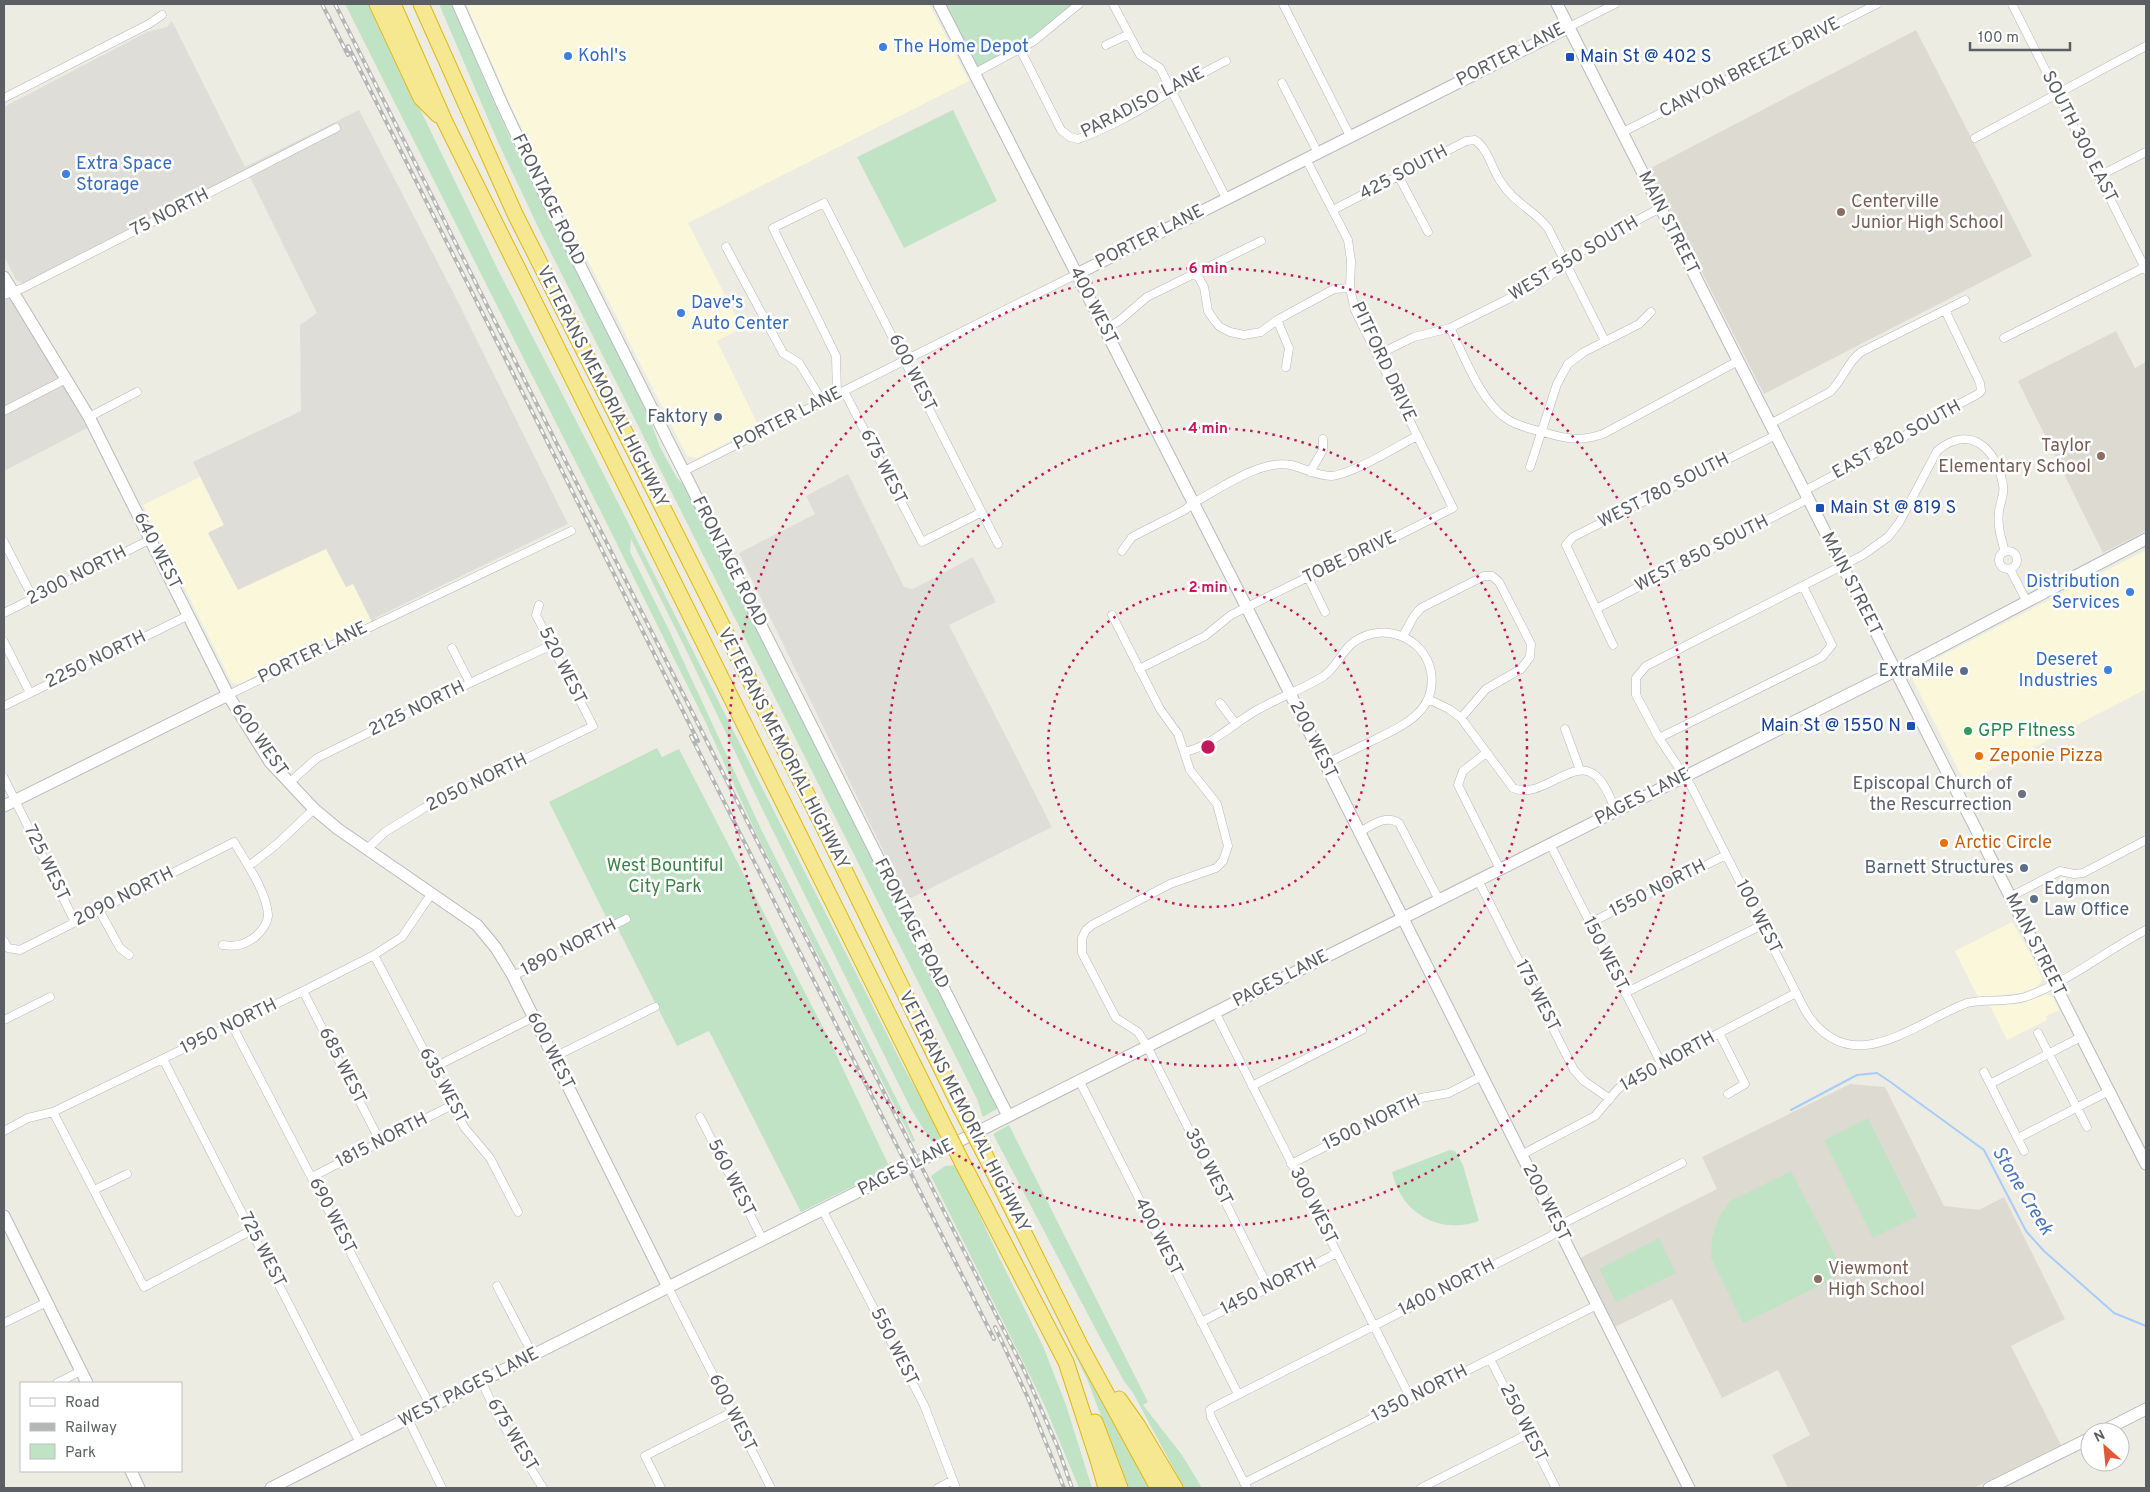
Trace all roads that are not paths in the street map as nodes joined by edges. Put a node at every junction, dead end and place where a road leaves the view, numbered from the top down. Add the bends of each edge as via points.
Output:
1 (377, 4) edge
2 (394, 4) edge
3 (421, 4) edge
4 (431, 4) edge
5 (458, 4) edge
6 (939, 4) edge
7 (1079, 4) edge
8 (1114, 4) edge
9 (1283, 4) edge
10 (1557, 4) edge
11 (1615, 4) edge
12 (1876, 4) edge
13 (2012, 4) edge
14 (162, 15) dead end
15 (1568, 27) junction
16 (1129, 34) junction
17 (1106, 46) dead end
18 (2146, 46) edge
19 (1020, 49) junction
20 (1226, 61) dead end
21 (975, 73) junction
22 (1282, 83) dead end
23 (1172, 92) junction
24 (2057, 92) junction
25 (4, 98) edge
26 (463, 98) junction
27 (446, 122) junction
28 (336, 128) dead end
29 (1623, 132) junction
30 (1350, 136) junction
31 (1975, 138) dead end
32 (1318, 152) junction
33 (2146, 152) edge
34 (1306, 159) junction
35 (1398, 176) junction
36 (2099, 176) junction
37 (1226, 198) junction
38 (824, 203) joint
39 (1660, 208) junction
40 (1333, 210) junction
41 (1428, 232) dead end
42 (1261, 241) dead end
43 (726, 247) dead end
44 (1566, 262) junction
45 (2146, 268) edge
46 (1196, 273) junction
47 (1076, 274) junction
48 (4, 277) edge
49 (1350, 288) junction
50 (8, 294) edge
51 (1965, 300) dead end
52 (1945, 310) junction
53 (1650, 312) dead end
54 (1277, 320) junction
55 (1450, 328) junction
56 (1105, 329) junction
57 (2004, 338) dead end
58 (1604, 341) junction
59 (1377, 355) junction
60 (905, 360) junction
61 (1738, 361) junction
62 (1286, 367) dead end
63 (66, 379) junction
64 (137, 392) dead end
65 (841, 393) junction
66 (823, 402) junction
67 (4, 411) edge
68 (86, 413) junction
69 (1770, 424) junction
70 (1542, 432) junction
71 (1776, 435) junction
72 (1417, 436) junction
73 (1323, 439) dead end
74 (1530, 467) dead end
75 (684, 472) junction
76 (1310, 472) junction
77 (1806, 495) junction
78 (1193, 503) junction
79 (1453, 508) joint
80 (982, 512) junction
81 (571, 531) dead end
82 (150, 539) junction
83 (2146, 539) edge
84 (4, 542) edge
85 (998, 544) dead end
86 (1122, 551) dead end
87 (2005, 552) junction
88 (1841, 566) junction
89 (2010, 569) junction
90 (1308, 577) junction
91 (1803, 586) junction
92 (33, 598) junction
93 (2027, 602) junction
94 (539, 605) dead end
95 (1247, 608) junction
96 (1596, 609) junction
97 (1325, 612) dead end
98 (4, 613) edge
99 (189, 615) junction
100 (1112, 615) dead end
101 (1403, 636) junction
102 (4, 642) edge
103 (552, 645) junction
104 (1613, 645) dead end
105 (452, 648) dead end
106 (1139, 669) junction
107 (1895, 671) junction
108 (470, 683) junction
109 (30, 693) junction
110 (1290, 693) junction
111 (228, 695) junction
112 (1428, 699) junction
113 (1220, 702) dead end
114 (4, 706) edge
115 (1461, 718) junction
116 (1236, 724) junction
117 (593, 726) joint
118 (1565, 729) dead end
119 (1659, 738) junction
120 (1185, 752) junction
121 (1486, 753) junction
122 (1326, 764) junction
123 (1580, 770) junction
124 (1686, 776) junction
125 (4, 778) edge
126 (289, 783) junction
127 (15, 801) junction
128 (4, 806) edge
129 (314, 809) junction
130 (1616, 811) junction
131 (1360, 832) junction
132 (2146, 840) edge
133 (1550, 844) junction
134 (367, 849) junction
135 (1726, 855) junction
136 (249, 866) junction
137 (1500, 869) junction
138 (1478, 880) junction
139 (432, 893) junction
140 (2010, 896) junction
141 (1439, 900) junction
142 (100, 910) junction
143 (1403, 918) junction
144 (626, 920) dead end
145 (75, 922) junction
146 (1590, 923) junction
147 (1762, 925) junction
148 (2146, 930) edge
149 (4, 941) edge
150 (223, 945) dead end
151 (374, 954) junction
152 (128, 955) dead end
153 (513, 976) junction
154 (2054, 983) junction
155 (303, 991) junction
156 (1625, 993) junction
157 (1796, 993) junction
158 (50, 997) dead end
159 (655, 1007) dead end
160 (1215, 1012) junction
161 (534, 1017) junction
162 (4, 1020) edge
163 (232, 1025) junction
164 (1362, 1030) dead end
165 (1718, 1033) junction
166 (2038, 1033) dead end
167 (2081, 1037) junction
168 (1147, 1046) junction
169 (2049, 1053) junction
170 (554, 1057) junction
171 (163, 1059) junction
172 (1661, 1063) junction
173 (433, 1068) junction
174 (1984, 1072) dead end
175 (1482, 1076) junction
176 (1079, 1080) junction
177 (1990, 1084) junction
178 (1252, 1086) junction
179 (2109, 1091) junction
180 (1728, 1094) dead end
181 (1610, 1099) junction
182 (452, 1105) junction
183 (2077, 1108) junction
184 (53, 1112) junction
185 (1008, 1116) junction
186 (700, 1117) dead end
187 (2087, 1127) dead end
188 (4, 1131) edge
189 (2018, 1138) junction
190 (380, 1141) junction
191 (2024, 1151) dead end
192 (1521, 1155) junction
193 (1682, 1163) dead end
194 (1292, 1164) junction
195 (2146, 1164) edge
196 (127, 1174) dead end
197 (312, 1177) junction
198 (94, 1190) junction
199 (822, 1210) junction
200 (518, 1212) dead end
201 (4, 1216) edge
202 (1559, 1229) junction
203 (252, 1230) junction
204 (763, 1240) junction
205 (1337, 1253) junction
206 (497, 1286) dead end
207 (668, 1287) junction
208 (1268, 1288) junction
209 (47, 1302) junction
210 (1597, 1305) junction
211 (1201, 1322) junction
212 (4, 1323) edge
213 (1373, 1326) junction
214 (1082, 1347) junction
215 (533, 1355) junction
216 (1490, 1359) junction
217 (1066, 1362) junction
218 (81, 1371) junction
219 (59, 1382) edge
220 (86, 1382) edge
221 (482, 1382) junction
222 (1238, 1394) junction
223 (1411, 1399) junction
224 (431, 1407) junction
225 (2146, 1410) edge
226 (732, 1412) junction
227 (408, 1419) junction
228 (2121, 1422) edge
229 (1528, 1434) junction
230 (360, 1443) junction
231 (2080, 1443) edge
232 (131, 1472) edge
233 (955, 1484) edge
234 (1246, 1485) edge
235 (139, 1488) edge
236 (272, 1488) edge
237 (442, 1488) edge
238 (543, 1488) edge
239 (661, 1488) edge
240 (771, 1488) edge
241 (938, 1488) edge
242 (1106, 1488) edge
243 (1120, 1488) edge
244 (1158, 1488) edge
245 (1175, 1488) edge
246 (1421, 1488) edge
247 (1556, 1488) edge
248 (1689, 1488) edge
249 (1989, 1488) edge

1 - 27 highway via 421,98
2 - 27 highway, VETERANS MEMORIAL HIGHWAY
3 - 26 highway, VETERANS MEMORIAL HIGHWAY
4 - 26 highway
5 - 75 street, FRONTAGE ROAD via 538,182
6 - 21 street, 400 WEST
7 - 19 street via 1042,36
8 - 16 street
9 - 30 street
10 - 15 street, MAIN STREET
11 - 15 street, PORTER LANE
12 - 29 street, CANYON BREEZE DRIVE
13 - 24 street, SOUTH 300 EAST
14 - 25 street
15 - 29 street, MAIN STREET
15 - 30 street, PORTER LANE
16 - 17 street
16 - 23 street via 1140,55 1160,68
18 - 24 street
19 - 21 street
19 - 23 street, PARADISO LANE via 1062,130 1070,137 1088,135
20 - 23 street, PARADISO LANE
21 - 47 street, 400 WEST
22 - 32 street
23 - 37 street
24 - 31 street
24 - 36 street, SOUTH 300 EAST
26 - 214 highway, VETERANS MEMORIAL HIGHWAY, bridge via 515,214
27 - 217 highway, VETERANS MEMORIAL HIGHWAY, bridge via 940,1118
28 - 50 street, 75 NORTH
29 - 39 street, MAIN STREET
30 - 32 street, PORTER LANE
32 - 34 street, PORTER LANE
33 - 36 street
34 - 37 street, PORTER LANE
34 - 40 street, PITFORD DRIVE
35 - 40 street, 425 SOUTH
35 - 41 street
35 - 44 street, 425 SOUTH via 1466,141 1475,140 1515,200 1540,217
36 - 45 street, SOUTH 300 EAST
37 - 47 street, PORTER LANE
38 - 60 street, 600 WEST
38 - 65 street, 675 WEST via 773,228 836,356
39 - 44 street, WEST 550 SOUTH
39 - 61 street, MAIN STREET
40 - 49 street, PITFORD DRIVE via 1348,240
42 - 46 street
43 - 66 street via 783,353 799,363
44 - 55 street, WEST 550 SOUTH via 1542,282
44 - 58 street
45 - 57 street
46 - 54 street via 1204,287 1208,311 1220,327 1244,335 1261,332
46 - 56 street via 1147,297
47 - 56 street, 400 WEST
47 - 60 street, PORTER LANE
48 - 50 street, 640 WEST
49 - 54 street via 1334,289
49 - 59 street, PITFORD DRIVE via 1355,310
50 - 63 street, 640 WEST
51 - 52 street
52 - 69 street via 1861,352 1851,360 1830,392
52 - 77 street, EAST 820 SOUTH via 1981,391
53 - 58 street via 1639,324
54 - 62 street via 1289,348
55 - 59 street, WEST 550 SOUTH via 1414,337
55 - 70 street via 1484,395 1496,411 1508,420
56 - 78 street, 400 WEST
58 - 70 street via 1568,364 1557,384
59 - 72 street, PITFORD DRIVE
60 - 65 street, PORTER LANE
60 - 80 street, 600 WEST
61 - 69 street, MAIN STREET
61 - 70 street via 1603,434 1572,440
63 - 67 street
63 - 68 street, 640 WEST
64 - 68 street
65 - 66 street, PORTER LANE
65 - 80 street, 675 WEST via 922,542
66 - 75 street, PORTER LANE
68 - 82 street, 640 WEST
69 - 71 street, MAIN STREET
70 - 74 street
71 - 77 street, MAIN STREET
71 - 96 street, WEST 780 SOUTH via 1573,537 1566,545
72 - 76 street via 1350,471 1332,476
72 - 79 street, PITFORD DRIVE
73 - 76 street via 1323,450
75 - 185 street, FRONTAGE ROAD
76 - 78 street via 1291,465 1275,464 1249,473
77 - 88 street, MAIN STREET
77 - 96 street, WEST 850 SOUTH
78 - 86 street via 1132,537
78 - 95 street, 400 WEST
79 - 90 street, TOBE DRIVE via 1334,568
80 - 85 street, 600 WEST
81 - 111 street, PORTER LANE
82 - 92 street, 2300 NORTH
82 - 99 street, 640 WEST
83 - 93 street, PAGES LANE
84 - 92 street
87 - 88 street, 100 WEST via 1998,528 2004,486 1997,463 1986,448 1975,441 1958,439 1937,451 1900,523 1888,537
87 - 89 street via 2000,557 2000,564
87 - 89 street via 2011,552 2016,559 2015,566
88 - 91 street, 100 WEST
88 - 107 street, MAIN STREET
89 - 93 street
90 - 95 street, TOBE DRIVE
90 - 97 street
91 - 119 street, 100 WEST via 1646,666 1636,678 1636,695
91 - 119 street via 1832,646 1822,657
92 - 98 street, 2300 NORTH
93 - 107 street, PAGES LANE
94 - 103 street, 520 WEST via 536,615
95 - 106 street, TOBE DRIVE via 1229,616 1205,636
95 - 110 street, 200 WEST
96 - 104 street
99 - 109 street, 2250 NORTH
99 - 111 street, 640 WEST
100 - 106 street, 350 WEST
101 - 110 street via 1384,632 1362,637 1350,645 1328,672
101 - 112 street via 1418,646 1429,663 1432,682
101 - 115 street via 1414,616 1430,602 1484,576 1500,582 1530,640 1530,657 1521,669 1486,689
102 - 109 street
103 - 108 street, 2125 NORTH
103 - 117 street, 520 WEST
105 - 108 street
106 - 120 street, 350 WEST via 1160,709 1178,734
107 - 124 street, PAGES LANE
107 - 140 street, MAIN STREET
108 - 126 street, 2125 NORTH via 317,758
109 - 114 street, 2250 NORTH
110 - 116 street
110 - 122 street, 200 WEST
111 - 126 street, 600 WEST via 270,762
111 - 127 street, PORTER LANE
112 - 115 street
112 - 122 street via 1421,712 1405,724
113 - 116 street
115 - 121 street
116 - 120 street via 1207,744
117 - 134 street, 2050 NORTH via 424,808 385,832
118 - 123 street
119 - 124 street, 100 WEST
120 - 168 street, 350 WEST via 1193,775 1219,809 1228,844 1223,860 1212,870 1170,884 1098,922 1086,930 1082,938 1082,953 1114,1014 1119,1022 1138,1032
121 - 123 street via 1510,785 1521,791
121 - 137 street via 1463,771 1458,784
122 - 131 street, 200 WEST
123 - 130 street via 1588,771 1599,779
124 - 130 street, PAGES LANE
124 - 135 street, 100 WEST
125 - 127 street, 725 WEST
126 - 129 street, 600 WEST
127 - 128 street, PORTER LANE
127 - 145 street, 725 WEST
129 - 134 street, 600 WEST
129 - 136 street
130 - 133 street, PAGES LANE
131 - 141 street via 1385,820 1399,823
131 - 143 street, 200 WEST
132 - 140 street via 2083,873 2060,871
133 - 137 street, PAGES LANE
133 - 146 street, 150 WEST
134 - 139 street, 600 WEST
135 - 146 street, 1550 NORTH
135 - 147 street, 100 WEST
136 - 142 street, 2090 NORTH via 234,842
136 - 150 street via 266,901 268,916 262,931 247,943 235,947
137 - 138 street, PAGES LANE
138 - 141 street, PAGES LANE
138 - 181 street, 175 WEST via 1574,1070
139 - 151 street, 1950 NORTH via 402,937
139 - 153 street, 600 WEST via 477,925
140 - 154 street, MAIN STREET
141 - 143 street, PAGES LANE
142 - 145 street, 2090 NORTH
142 - 152 street via 120,948
143 - 160 street, PAGES LANE
143 - 175 street, 200 WEST
144 - 153 street, 1890 NORTH
145 - 149 street, 2090 NORTH via 20,950 8,948
146 - 156 street, 150 WEST
147 - 156 street
147 - 157 street, 100 WEST
148 - 154 street
151 - 155 street, 1950 NORTH
151 - 173 street, 635 WEST
153 - 161 street, 600 WEST
154 - 157 street, 100 WEST via 2017,999 1968,1003 1889,1041 1868,1045 1833,1038 1806,1012
154 - 167 street, MAIN STREET
155 - 163 street, 1950 NORTH
155 - 190 street, 685 WEST
156 - 172 street, 150 WEST
157 - 165 street, 1450 NORTH
158 - 162 street
159 - 170 street
160 - 168 street, PAGES LANE
160 - 178 street, 300 WEST
161 - 170 street, 600 WEST
161 - 173 street
163 - 171 street, 1950 NORTH
163 - 197 street, 690 WEST
164 - 178 street
165 - 172 street, 1450 NORTH
165 - 180 street via 1745,1084
166 - 169 street
167 - 169 street
167 - 179 street, MAIN STREET
168 - 176 street, PAGES LANE
168 - 208 street, 350 WEST
169 - 177 street
169 - 183 street
170 - 207 street, 600 WEST
171 - 184 street, 1950 NORTH
171 - 203 street, 725 WEST
172 - 181 street, 1450 NORTH via 1625,1083
173 - 182 street, 635 WEST
174 - 177 street
175 - 192 street, 200 WEST
175 - 194 street, 1500 NORTH via 1449,1093 1421,1098
176 - 185 street, PAGES LANE
176 - 211 street, 400 WEST
177 - 189 street
178 - 194 street, 300 WEST
179 - 183 street
179 - 195 street, MAIN STREET
181 - 192 street, 1450 NORTH via 1590,1120
182 - 190 street, 1815 NORTH
182 - 200 street, 635 WEST via 464,1127 490,1158
183 - 187 street
183 - 189 street
184 - 188 street, 1950 NORTH via 28,1118
184 - 198 street
185 - 199 street, PAGES LANE
186 - 204 street, 560 WEST
189 - 191 street
190 - 197 street, 1815 NORTH
192 - 202 street, 200 WEST
193 - 202 street, 1400 NORTH via 1566,1222
194 - 205 street, 300 WEST
196 - 198 street
197 - 224 street, 690 WEST
198 - 203 street via 144,1287
199 - 204 street, PAGES LANE
199 - 233 street, 550 WEST via 924,1405
201 - 209 street
202 - 210 street, 200 WEST
202 - 213 street, 1400 NORTH via 1551,1236
203 - 230 street, 725 WEST
204 - 207 street, PAGES LANE
205 - 208 street, 1450 NORTH
205 - 213 street, 300 WEST
206 - 215 street
207 - 215 street, WEST PAGES LANE
207 - 226 street, 600 WEST
208 - 211 street, 1450 NORTH
209 - 212 street
209 - 218 street
210 - 216 street, 1350 NORTH
210 - 248 street, 200 WEST
211 - 222 street, 400 WEST
213 - 222 street, 1400 NORTH
213 - 223 street, 300 WEST
214 - 244 highway, VETERANS MEMORIAL HIGHWAY
214 - 245 highway via 1138,1426
215 - 221 street, WEST PAGES LANE
216 - 223 street, 1350 NORTH
216 - 229 street, 250 WEST
217 - 242 highway, VETERANS MEMORIAL HIGHWAY
217 - 243 highway via 1090,1410
218 - 219 street
218 - 220 street
221 - 224 street, WEST PAGES LANE
221 - 238 street, 675 WEST via 498,1415
222 - 234 street, 1400 NORTH via 1210,1410
223 - 234 street, 1350 NORTH
224 - 227 street, WEST PAGES LANE
225 - 228 street
226 - 239 street via 645,1456
226 - 240 street, 600 WEST
227 - 230 street, WEST PAGES LANE
227 - 237 street
229 - 246 street
229 - 247 street, 250 WEST
230 - 236 street, WEST PAGES LANE
231 - 249 street
232 - 235 street
233 - 241 street

